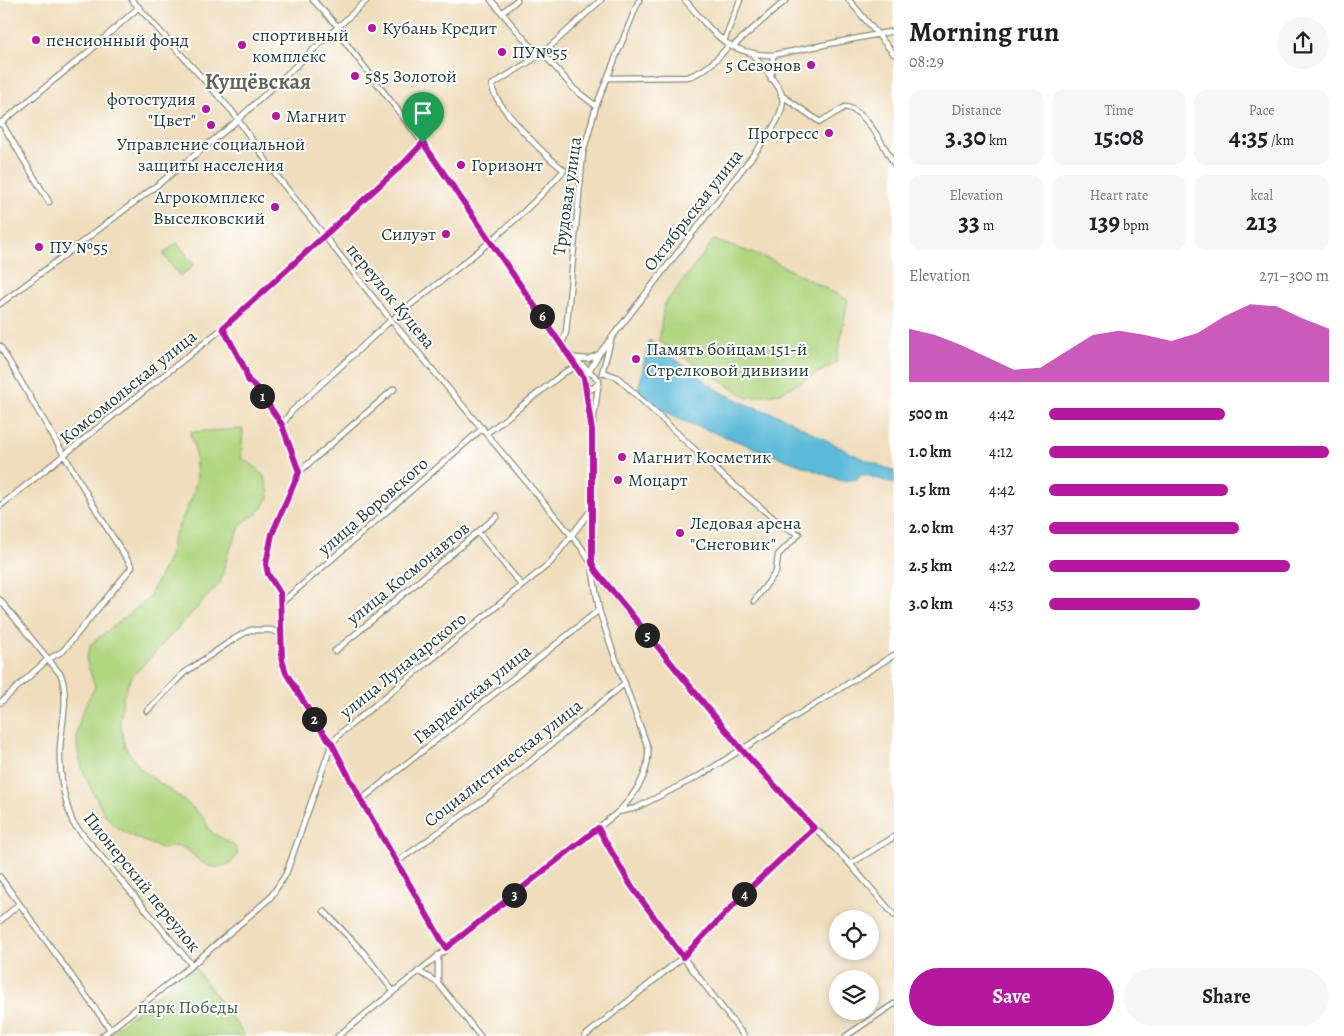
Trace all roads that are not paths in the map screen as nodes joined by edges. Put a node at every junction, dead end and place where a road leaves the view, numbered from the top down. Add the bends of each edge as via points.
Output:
1 (140, 0) edge
2 (314, 0) edge
3 (367, 0) edge
4 (491, 0) edge
5 (517, 0) edge
6 (639, 0) edge
7 (685, 0) edge
8 (740, 0) edge
9 (786, 0) edge
10 (849, 0) edge
11 (597, 1) edge
12 (135, 4) edge
13 (502, 13) junction
14 (337, 28) junction
15 (894, 31) edge
16 (342, 32) dead end
17 (877, 35) junction
18 (724, 41) junction
19 (731, 46) junction
20 (540, 54) junction
21 (894, 54) edge
22 (753, 55) junction
23 (773, 55) junction
24 (609, 78) junction
25 (771, 79) junction
26 (782, 95) junction
27 (596, 106) junction
28 (238, 118) junction
29 (0, 122) edge
30 (423, 143) junction
31 (894, 164) edge
32 (49, 202) dead end
33 (325, 236) junction
34 (489, 241) junction
35 (0, 304) edge
36 (393, 318) junction
37 (223, 328) junction
38 (612, 336) junction
39 (562, 345) junction
40 (0, 346) edge
41 (568, 353) junction
42 (598, 354) junction
43 (575, 358) junction
44 (576, 367) junction
45 (590, 370) junction
46 (603, 372) junction
47 (595, 374) junction
48 (585, 379) junction
49 (599, 381) junction
50 (394, 389) dead end
51 (282, 425) junction
52 (483, 428) junction
53 (592, 431) junction
54 (487, 433) junction
55 (64, 456) junction
56 (299, 472) junction
57 (0, 506) edge
58 (593, 508) junction
59 (498, 516) dead end
60 (478, 533) junction
61 (572, 537) junction
62 (592, 563) junction
63 (522, 586) junction
64 (0, 600) edge
65 (754, 601) dead end
66 (280, 604) junction
67 (599, 610) junction
68 (280, 633) junction
69 (335, 651) dead end
70 (894, 655) edge
71 (47, 660) junction
72 (625, 683) junction
73 (0, 703) edge
74 (147, 711) dead end
75 (332, 744) junction
76 (742, 750) junction
77 (361, 800) junction
78 (618, 812) junction
79 (598, 828) junction
80 (814, 828) junction
81 (894, 837) edge
82 (397, 862) junction
83 (850, 864) junction
84 (0, 877) edge
85 (20, 904) junction
86 (324, 911) dead end
87 (894, 915) edge
88 (0, 921) edge
89 (446, 948) junction
90 (438, 955) junction
91 (683, 957) junction
92 (192, 965) junction
93 (418, 971) junction
94 (438, 983) junction
95 (393, 991) junction
96 (894, 1004) edge
97 (110, 1030) junction
98 (102, 1036) edge
99 (338, 1036) edge
100 (480, 1036) edge
101 (585, 1036) edge
102 (744, 1036) edge
103 (846, 1036) edge

1 - 12 street
2 - 14 street
3 - 14 street
4 - 13 street
5 - 13 street
6 - 24 street, Трудовая улица
7 - 18 street
8 - 18 street
9 - 19 street
10 - 17 street
11 - 20 street
12 - 28 street, переулок Куцева
12 - 29 street via 86,54
13 - 20 street
14 - 16 street
14 - 28 street
14 - 30 street
15 - 17 street
17 - 21 street
17 - 23 street
18 - 19 street
19 - 22 street
19 - 24 street via 696,75
20 - 27 street via 574,89
20 - 34 street, Трудовая улица via 494,82 492,88 505,110 564,170
22 - 23 street
22 - 25 street
23 - 25 street
24 - 27 street, Трудовая улица
25 - 26 street
26 - 31 street via 820,122 845,107 852,108 878,136
26 - 38 street, Октябрьская улица via 780,113 763,142
27 - 39 street, Трудовая улица via 583,153 566,332
28 - 33 street, переулок Куцева via 279,179
28 - 35 street via 160,183
29 - 32 street
30 - 33 street, Комсомольская улица
30 - 34 street
33 - 36 street, переулок Куцева
33 - 37 street, Комсомольская улица
34 - 36 street, Трудовая улица
34 - 39 street
36 - 51 street, Трудовая улица via 291,412
36 - 52 street, переулок Куцева
37 - 51 street via 248,380 258,389
37 - 55 street, Комсомольская улица
38 - 42 street, Октябрьская улица
38 - 46 street, Октябрьская улица
39 - 41 street
40 - 55 street
41 - 43 street
41 - 44 street
42 - 43 street via 588,359
42 - 45 street, Октябрьская улица
43 - 45 street
44 - 48 street
44 - 54 street via 565,372
45 - 47 street
45 - 48 street, Октябрьская улица
46 - 49 street, Октябрьская улица
46 - 65 street via 617,377 723,476 784,527 799,534 778,555 776,572
47 - 48 street
47 - 49 street
48 - 49 street via 592,389
48 - 53 street
49 - 53 street, Октябрьская улица
50 - 56 street
51 - 56 street
52 - 54 street, переулок Куцева
52 - 66 street, улица Воровского
53 - 58 street
54 - 61 street, переулок Куцева
55 - 57 street, Комсомольская улица
55 - 71 street via 132,567 63,651
56 - 66 street via 272,534 266,564 268,574 280,593
58 - 61 street, улица Луначарского
58 - 62 street
59 - 60 street, улица Космонавтов
60 - 63 street
60 - 69 street, улица Космонавтов
61 - 62 street, переулок Куцева
61 - 63 street, улица Луначарского via 550,563
62 - 67 street, переулок Куцева
62 - 76 street, переулок Куцева via 603,582
63 - 75 street, улица Луначарского via 342,732
64 - 71 street, Пионерский переулок
66 - 68 street
67 - 72 street, переулок Куцева
67 - 77 street, Гвардейская улица
68 - 74 street via 250,630 234,639 184,672
68 - 75 street via 286,673
70 - 76 street
71 - 73 street
71 - 92 street, Пионерский переулок via 61,675 65,686 60,750 68,810 73,823
72 - 78 street, переулок Куцева via 648,748 649,760 646,772
72 - 82 street, Социалистическая улица via 488,797
75 - 77 street
75 - 92 street, улица Луначарского via 286,874 270,898
76 - 78 street via 657,798
76 - 80 street, переулок Куцева
77 - 82 street
78 - 79 street
79 - 89 street
79 - 91 street via 630,884
80 - 83 street, переулок Куцева
80 - 91 street
81 - 83 street
82 - 89 street
83 - 87 street, переулок Куцева
84 - 85 street
85 - 88 street
85 - 97 street
86 - 95 street via 364,953
89 - 90 street
90 - 93 street
90 - 94 street
91 - 101 street
91 - 102 street
92 - 97 street, улица Луначарского
93 - 94 street
93 - 95 street
94 - 100 street
95 - 99 street
96 - 103 street
97 - 98 street, улица Луначарского

